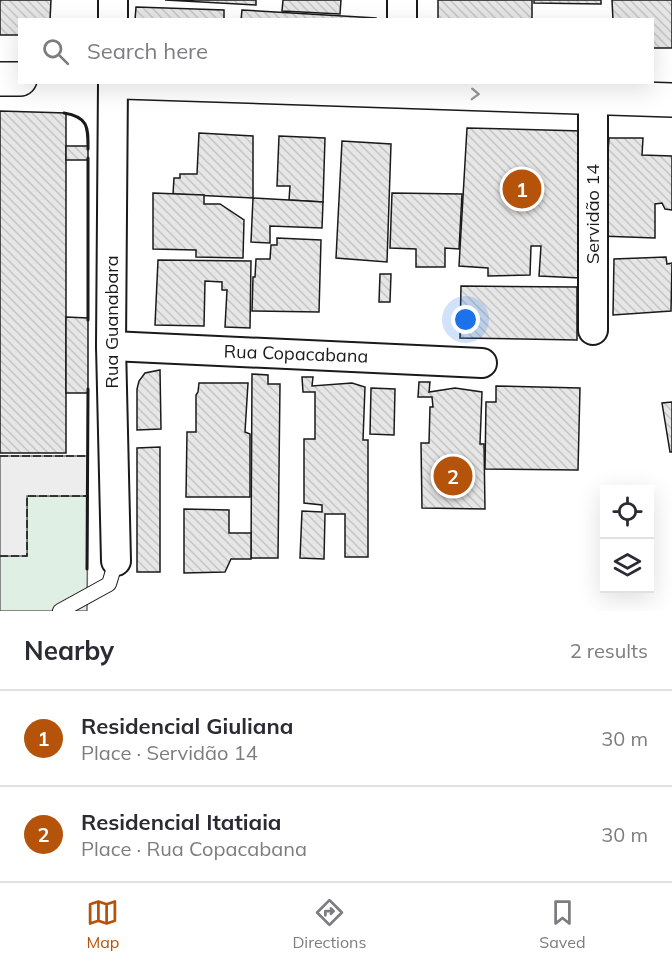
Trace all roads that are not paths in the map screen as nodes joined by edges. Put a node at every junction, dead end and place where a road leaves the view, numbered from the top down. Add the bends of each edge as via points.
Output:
1 (113, 0) edge
2 (402, 0) edge
3 (113, 18) edge
4 (402, 18) edge
5 (0, 79) edge
6 (18, 79) edge
7 (113, 84) edge
8 (235, 84) edge
9 (402, 87) edge
10 (593, 97) junction
11 (672, 100) edge
12 (593, 330) dead end
13 (111, 346) junction
14 (482, 363) dead end
15 (116, 561) joint
16 (60, 611) edge

1 - 3 street
2 - 4 street
5 - 6 main road
7 - 13 street, Rua Guanabara
8 - 9 main road
9 -> 10 main road
10 - 11 main road
10 - 12 street, Servidão 14
13 - 14 street, Rua Copacabana
13 - 15 street, Rua Guanabara
15 - 16 lane via 109,584

